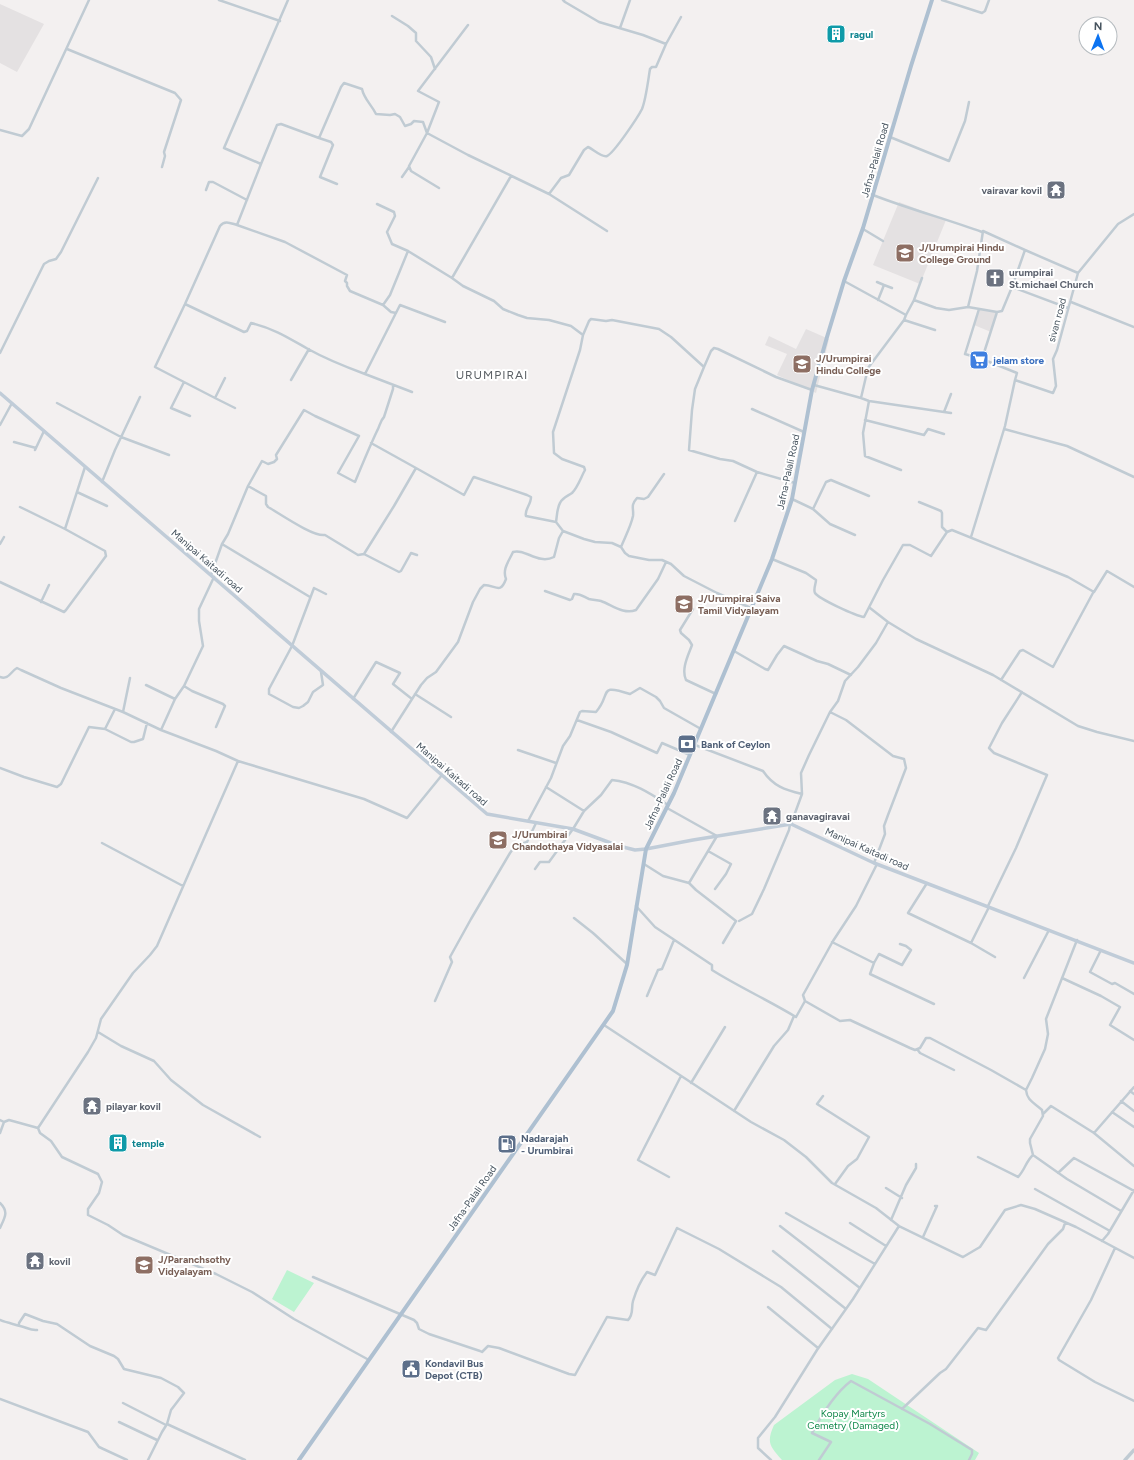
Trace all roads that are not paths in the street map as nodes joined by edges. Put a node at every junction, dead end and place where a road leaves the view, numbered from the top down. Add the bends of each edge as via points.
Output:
1 (89, 0) edge
2 (219, 0) edge
3 (288, 0) edge
4 (563, 0) edge
5 (630, 0) edge
6 (932, 0) edge
7 (942, 0) edge
8 (989, 0) edge
9 (392, 16) dead end
10 (681, 16) dead end
11 (280, 21) junction
12 (468, 24) dead end
13 (620, 28) junction
14 (666, 44) junction
15 (67, 49) junction
16 (435, 69) junction
17 (970, 102) dead end
18 (0, 130) edge
19 (427, 133) junction
20 (890, 137) junction
21 (319, 138) junction
22 (261, 164) junction
23 (409, 166) junction
24 (162, 167) dead end
25 (511, 176) junction
26 (402, 177) dead end
27 (98, 178) dead end
28 (337, 184) dead end
29 (439, 188) dead end
30 (206, 190) dead end
31 (549, 194) junction
32 (873, 195) junction
33 (247, 200) junction
34 (377, 204) dead end
35 (1134, 214) edge
36 (237, 225) junction
37 (863, 228) junction
38 (607, 231) dead end
39 (982, 232) junction
40 (883, 242) dead end
41 (1025, 250) junction
42 (408, 251) junction
43 (1078, 273) junction
44 (452, 278) junction
45 (922, 278) dead end
46 (844, 281) junction
47 (877, 282) dead end
48 (884, 285) junction
49 (1012, 287) junction
50 (892, 288) dead end
51 (878, 300) junction
52 (914, 300) junction
53 (1070, 302) junction
54 (185, 304) junction
55 (383, 305) junction
56 (968, 307) junction
57 (1068, 308) junction
58 (979, 309) junction
59 (997, 312) junction
60 (396, 313) junction
61 (906, 315) junction
62 (904, 320) junction
63 (445, 322) dead end
64 (1134, 327) edge
65 (935, 330) dead end
66 (583, 335) junction
67 (309, 349) junction
68 (0, 353) edge
69 (982, 359) junction
70 (704, 367) junction
71 (365, 374) junction
72 (225, 378) dead end
73 (291, 380) dead end
74 (1015, 380) junction
75 (184, 382) junction
76 (814, 385) junction
77 (393, 386) junction
78 (812, 390) junction
79 (412, 392) dead end
80 (0, 393) edge
81 (951, 394) dead end
82 (140, 397) dead end
83 (215, 398) junction
84 (861, 398) junction
85 (869, 401) junction
86 (57, 403) dead end
87 (12, 404) junction
88 (235, 408) dead end
89 (752, 409) dead end
90 (944, 412) junction
91 (951, 414) dead end
92 (190, 416) dead end
93 (865, 420) junction
94 (0, 424) edge
95 (1004, 429) junction
96 (44, 431) junction
97 (805, 432) junction
98 (944, 434) dead end
99 (121, 436) junction
100 (14, 442) dead end
101 (371, 443) junction
102 (169, 455) dead end
103 (85, 467) junction
104 (416, 468) junction
105 (901, 470) dead end
106 (757, 472) junction
107 (664, 474) dead end
108 (1134, 476) edge
109 (102, 482) junction
110 (796, 483) junction
111 (248, 486) junction
112 (77, 492) junction
113 (869, 496) dead end
114 (792, 499) junction
115 (919, 502) dead end
116 (107, 506) dead end
117 (20, 507) dead end
118 (813, 509) junction
119 (735, 521) dead end
120 (556, 522) junction
121 (65, 529) junction
122 (563, 531) junction
123 (947, 532) junction
124 (855, 535) dead end
125 (4, 537) dead end
126 (971, 537) junction
127 (0, 544) edge
128 (222, 544) junction
129 (621, 547) junction
130 (364, 554) junction
131 (417, 555) dead end
132 (772, 559) junction
133 (666, 562) junction
134 (212, 576) junction
135 (0, 582) edge
136 (48, 586) dead end
137 (1134, 587) edge
138 (545, 591) dead end
139 (1094, 591) junction
140 (326, 594) dead end
141 (310, 597) junction
142 (41, 602) junction
143 (751, 608) junction
144 (870, 608) junction
145 (693, 609) dead end
146 (888, 622) junction
147 (292, 646) junction
148 (734, 651) junction
149 (321, 672) junction
150 (851, 675) junction
151 (0, 677) edge
152 (130, 678) dead end
153 (1001, 680) junction
154 (146, 685) dead end
155 (184, 686) junction
156 (1022, 692) junction
157 (415, 694) junction
158 (716, 694) junction
159 (175, 699) junction
160 (353, 699) junction
161 (412, 699) junction
162 (115, 708) junction
163 (123, 712) junction
164 (830, 712) junction
165 (451, 717) dead end
166 (577, 720) junction
167 (147, 723) junction
168 (216, 727) dead end
169 (701, 729) junction
170 (105, 730) junction
171 (161, 730) junction
172 (391, 732) junction
173 (1134, 740) edge
174 (695, 745) junction
175 (518, 750) dead end
176 (690, 756) junction
177 (238, 761) junction
178 (556, 763) junction
179 (0, 768) edge
180 (442, 775) junction
181 (546, 787) junction
182 (802, 794) junction
183 (668, 807) junction
184 (584, 811) junction
185 (528, 822) junction
186 (536, 823) junction
187 (790, 824) junction
188 (573, 829) junction
189 (717, 836) junction
190 (102, 843) dead end
191 (646, 849) junction
192 (708, 851) junction
193 (876, 863) junction
194 (644, 864) junction
195 (535, 869) dead end
196 (689, 883) junction
197 (927, 883) junction
198 (183, 886) junction
199 (715, 889) dead end
200 (636, 906) junction
201 (988, 907) junction
202 (574, 918) dead end
203 (739, 922) dead end
204 (1049, 930) junction
205 (674, 940) junction
206 (1077, 940) junction
207 (832, 942) junction
208 (971, 943) junction
209 (723, 944) dead end
210 (900, 944) dead end
211 (1101, 950) junction
212 (995, 957) dead end
213 (1134, 962) edge
214 (874, 963) junction
215 (627, 965) junction
216 (1024, 978) dead end
217 (1062, 978) junction
218 (1134, 994) edge
219 (646, 996) dead end
220 (435, 1001) dead end
221 (805, 1001) junction
222 (934, 1004) dead end
223 (794, 1016) junction
224 (603, 1024) junction
225 (725, 1027) dead end
226 (98, 1032) junction
227 (1134, 1040) edge
228 (917, 1049) junction
229 (954, 1070) dead end
230 (681, 1076) junction
231 (691, 1083) junction
232 (1134, 1087) edge
233 (1026, 1090) junction
234 (1130, 1091) junction
235 (1134, 1094) edge
236 (823, 1096) dead end
237 (1121, 1102) junction
238 (734, 1111) junction
239 (1134, 1111) edge
240 (1112, 1112) junction
241 (1043, 1114) junction
242 (0, 1120) edge
243 (4, 1122) junction
244 (1134, 1127) edge
245 (38, 1128) junction
246 (0, 1133) edge
247 (1094, 1133) junction
248 (260, 1137) dead end
249 (1033, 1155) junction
250 (978, 1157) dead end
251 (916, 1164) dead end
252 (1134, 1166) edge
253 (1058, 1173) junction
254 (669, 1177) dead end
255 (835, 1184) junction
256 (886, 1188) dead end
257 (1035, 1189) dead end
258 (1134, 1190) edge
259 (902, 1198) junction
260 (0, 1203) edge
261 (935, 1206) dead end
262 (1121, 1211) junction
263 (786, 1213) dead end
264 (891, 1220) junction
265 (850, 1223) dead end
266 (1065, 1223) junction
267 (780, 1226) dead end
268 (899, 1226) junction
269 (0, 1228) edge
270 (1110, 1231) junction
271 (923, 1237) junction
272 (1102, 1241) junction
273 (886, 1246) junction
274 (1115, 1248) junction
275 (773, 1251) dead end
276 (1134, 1258) edge
277 (875, 1264) junction
278 (313, 1277) dead end
279 (860, 1288) junction
280 (768, 1307) dead end
281 (846, 1309) junction
282 (400, 1314) junction
283 (0, 1320) edge
284 (19, 1325) junction
285 (832, 1329) junction
286 (37, 1330) dead end
287 (818, 1348) junction
288 (369, 1360) junction
289 (0, 1399) edge
290 (1134, 1401) edge
291 (123, 1403) dead end
292 (902, 1409) junction
293 (119, 1422) dead end
294 (167, 1425) junction
295 (157, 1440) junction
296 (1134, 1450) edge
297 (128, 1460) edge
298 (148, 1460) edge
299 (245, 1460) edge
300 (300, 1460) edge
301 (771, 1460) edge
302 (819, 1460) edge
303 (969, 1460) edge
304 (1125, 1460) edge

1 - 15 street
2 - 11 street
3 - 11 street
4 - 13 street via 599,22
5 - 13 street
6 - 20 main road, Jafna-Palali Road
7 - 8 street via 982,13
9 - 16 street via 416,33 416,41 431,57
10 - 14 street
11 - 22 street via 224,148
12 - 16 street
13 - 14 street
14 - 31 street via 656,67 650,70 642,108 612,153 604,156 588,147 569,175 560,178
15 - 18 street via 30,129 22,136
15 - 24 street via 175,93 181,100 164,152
16 - 19 street via 418,91 439,102
17 - 20 street via 950,161
19 - 21 street via 423,122 414,121 405,126 395,114 376,114 372,105 363,96 362,89 344,83
19 - 23 street
19 - 25 street
20 - 32 main road, Jafna-Palali Road
21 - 22 street via 277,125
21 - 28 street via 333,145 320,177
22 - 33 street
23 - 26 street
23 - 29 street via 411,171
25 - 31 street
25 - 44 street
27 - 68 street via 61,252 56,259 44,264
30 - 33 street via 210,182 213,182
31 - 38 street
32 - 37 main road, Jafna-Palali Road
32 - 39 street
33 - 36 street
34 - 42 street via 394,212 395,216 387,232 392,244
35 - 43 street, sivan road via 1118,224
36 - 54 street via 226,222 220,226
36 - 55 street via 285,242 341,271 347,275 344,281 350,291
37 - 40 street
37 - 46 main road, Jafna-Palali Road
39 - 41 street
39 - 56 street via 977,271
41 - 43 street
41 - 49 street
42 - 44 street
42 - 55 street via 390,296
43 - 53 street, sivan road
44 - 66 street via 494,301 503,309 527,318 571,326
45 - 52 street
46 - 51 street
46 - 76 main road, Jafna-Palali Road
47 - 48 street
48 - 50 street
48 - 51 street
49 - 57 street
49 - 59 street via 1002,311
51 - 61 street
52 - 56 street via 948,310
52 - 61 street
53 - 57 street, sivan road
53 - 64 street
54 - 67 street via 244,332 251,323 267,327
54 - 75 street via 155,367
55 - 60 street
56 - 58 street
57 - 74 street, sivan road via 1053,359 1056,386 1053,393
58 - 59 street
58 - 69 street via 965,354
59 - 69 street
60 - 63 street via 400,305
60 - 71 street
61 - 62 street
62 - 65 street
62 - 84 street via 868,368
66 - 70 street via 592,319 659,329
66 - 120 street via 552,439 554,453 562,459 583,466 585,470 572,493 560,501
67 - 71 street
67 - 73 street
69 - 74 street via 1017,373
70 - 78 street via 714,348 776,377
70 - 106 street via 695,389 690,450 733,461
71 - 77 street
72 - 83 street
74 - 95 street
75 - 83 street
75 - 92 street via 171,408
76 - 78 main road, Jafna-Palali Road
76 - 84 street
77 - 79 street
77 - 101 street via 384,417
78 - 97 main road, Jafna-Palali Road
80 - 87 main road, Manipai Kaitadi road
81 - 90 street
82 - 99 street
83 - 88 street
84 - 85 street
85 - 90 street
85 - 93 street
86 - 99 street
87 - 94 street
87 - 96 main road, Manipai Kaitadi road
89 - 97 street
90 - 91 street
93 - 98 street via 924,435 928,429
93 - 105 street via 864,456
95 - 108 street via 1067,446
95 - 126 street
96 - 100 street via 35,449
96 - 103 main road, Manipai Kaitadi road
97 - 110 main road, Jafna-Palali Road
99 - 102 street
99 - 109 street
101 - 104 street
101 - 111 street via 355,482 338,474 360,436 304,410 276,455 277,459 268,464 262,461
103 - 109 main road, Manipai Kaitadi road
103 - 112 street
104 - 120 street via 464,495 474,477 527,494 531,497 531,502 526,516
104 - 130 street
106 - 110 street
106 - 119 street
107 - 129 street via 648,497 637,498 633,502 633,515
109 - 134 main road, Manipai Kaitadi road
110 - 114 main road, Jafna-Palali Road
111 - 128 street
111 - 130 street via 266,496 268,507 320,536 325,535 358,555
112 - 116 street
112 - 121 street
113 - 118 street via 828,480
114 - 118 street
114 - 132 main road, Jafna-Palali Road
115 - 123 street via 941,511 942,527
117 - 121 street
118 - 124 street via 830,524
120 - 122 street
121 - 142 street via 105,551 106,556 64,612
122 - 129 street via 584,539 612,543
122 - 157 street via 554,557 550,559 535,558 520,551 513,552 504,570 504,585 500,589 488,585 480,589 458,642 436,672
123 - 126 street via 952,530
123 - 144 street via 932,556 910,545 904,545
125 - 127 street
126 - 139 street via 1068,577
128 - 134 street
128 - 141 street
129 - 133 street via 629,556
130 - 131 street via 399,572 411,553
132 - 143 main road, Jafna-Palali Road
132 - 144 street via 806,572 816,580 815,593 823,599 864,618
133 - 138 street via 658,579 636,610 630,612 577,593 570,600
133 - 143 street via 684,576
134 - 147 main road, Manipai Kaitadi road
134 - 155 street via 199,609 203,646
135 - 142 street
136 - 142 street
137 - 139 street via 1107,571
139 - 153 street via 1053,667 1023,650
140 - 141 street via 314,588
141 - 147 street
143 - 148 main road, Jafna-Palali Road
144 - 146 street
145 - 158 street via 680,630 692,645 684,675 686,680
146 - 150 street via 876,643
146 - 153 street via 916,639
147 - 149 main road, Manipai Kaitadi road
147 - 149 street via 269,689 269,694 299,708 323,685
148 - 150 street via 768,670 784,646
148 - 158 main road, Jafna-Palali Road
149 - 160 main road, Manipai Kaitadi road
150 - 164 street via 845,681 838,701
151 - 162 street via 8,677 17,668
152 - 163 street
153 - 156 street
154 - 159 street
155 - 159 street
155 - 168 street via 225,706
156 - 173 street via 1078,726
156 - 201 street via 989,748 994,753 1047,775
157 - 161 street
157 - 165 street
158 - 169 main road, Jafna-Palali Road
159 - 171 street
160 - 161 street via 376,662 400,673 393,684
160 - 172 main road, Manipai Kaitadi road
161 - 172 street
162 - 163 street
162 - 170 street
163 - 167 street
164 - 182 street via 801,773
164 - 193 street via 846,720 893,756 904,759 906,768 884,826 885,834
166 - 169 street via 582,711 596,712 610,689 630,694 640,688 656,697 664,708
166 - 176 street via 657,753 662,743
166 - 178 street
167 - 170 street via 142,739 134,742
167 - 171 street
169 - 174 main road, Jafna-Palali Road
170 - 179 street via 92,726 87,729 57,787
171 - 177 street
172 - 180 main road, Manipai Kaitadi road
174 - 176 main road, Jafna-Palali Road
174 - 182 street via 763,771 778,787
175 - 178 street
176 - 183 main road, Jafna-Palali Road
177 - 180 street via 364,799 407,818
177 - 198 street
178 - 181 street
180 - 185 main road, Manipai Kaitadi road via 487,814
181 - 184 street
181 - 185 street
182 - 187 street
183 - 184 street via 645,790 612,780
183 - 189 street
183 - 191 main road, Jafna-Palali Road
184 - 188 street
185 - 186 main road, Manipai Kaitadi road
186 - 188 main road, Manipai Kaitadi road
186 - 220 street via 527,842 515,846 510,853 471,919 450,957 452,962
187 - 189 main road, Manipai Kaitadi road
187 - 193 main road, Manipai Kaitadi road
187 - 203 street via 752,914
188 - 191 main road, Manipai Kaitadi road via 626,848
188 - 195 street via 549,862 540,862
189 - 191 main road, Manipai Kaitadi road
189 - 192 street
190 - 198 street
191 - 194 main road, Jafna-Palali Road
192 - 196 street
192 - 199 street via 731,864
193 - 197 main road, Manipai Kaitadi road
193 - 207 street via 856,906
194 - 196 street via 663,876
194 - 200 main road, Jafna-Palali Road
196 - 209 street via 736,921
197 - 201 main road, Manipai Kaitadi road
197 - 208 street via 908,912
198 - 226 street via 156,946 133,973 101,1019
200 - 205 street via 655,927
200 - 215 main road, Jafna-Palali Road
201 - 204 main road, Manipai Kaitadi road
201 - 208 street
202 - 215 street
204 - 206 main road, Manipai Kaitadi road
204 - 216 street
205 - 219 street via 662,969 658,970
205 - 223 street via 712,965 712,970 718,974
206 - 211 main road, Manipai Kaitadi road
206 - 217 street
207 - 214 street
207 - 221 street via 803,995
208 - 212 street
210 - 214 street via 911,950 902,965 879,954
211 - 213 main road, Manipai Kaitadi road
211 - 218 street via 1090,972
214 - 222 street via 870,974
215 - 224 main road, Jafna-Palali Road via 613,1011
217 - 227 street via 1120,1008 1110,1025
217 - 233 street via 1046,1019 1048,1034 1044,1049
221 - 223 street via 796,1017
221 - 228 street via 840,1021 850,1020
223 - 238 street via 788,1030 774,1046
224 - 230 street
224 - 282 main road, Jafna-Palali Road
225 - 231 street
226 - 245 street via 80,1065
226 - 248 street via 154,1061 171,1080 203,1105
228 - 229 street
228 - 233 street via 926,1038 930,1038
230 - 231 street
230 - 254 street via 638,1160
231 - 238 street
232 - 234 street
233 - 241 street via 1030,1101 1042,1110
234 - 235 street
234 - 237 street
236 - 255 street via 817,1104 869,1137 858,1159 848,1166
237 - 239 street
237 - 240 street
238 - 255 street via 784,1140
240 - 244 street
240 - 247 street
241 - 247 street via 1051,1106
241 - 249 street via 1030,1138
242 - 243 street
243 - 245 street via 10,1120
243 - 246 street
245 - 288 street via 62,1157 98,1174 102,1182 99,1193 88,1209 88,1215 123,1235 252,1292 294,1319
247 - 252 street
249 - 250 street via 1018,1177
249 - 253 street
251 - 259 street
253 - 258 street via 1074,1158
253 - 262 street
255 - 264 street
256 - 259 street
257 - 270 street
258 - 262 street
259 - 264 street
260 - 269 street via 6,1215
261 - 271 street via 938,1206
262 - 270 street
263 - 277 street
264 - 268 street
265 - 273 street
266 - 271 street via 1021,1205 1005,1210 980,1247 963,1257
266 - 272 street
266 - 292 street via 986,1330 978,1328 946,1369
267 - 279 street
268 - 271 street
268 - 273 street
270 - 272 street
272 - 274 street
273 - 277 street
274 - 276 street
274 - 290 street via 1058,1358 1096,1382
275 - 281 street
277 - 279 street
278 - 282 street
279 - 281 street
280 - 287 street
281 - 285 street
282 - 285 street via 414,1320 419,1329 429,1334 482,1352 488,1346 499,1348 575,1375 607,1317 628,1320 631,1317 633,1302 643,1278 647,1272 655,1275 677,1228 719,1249 781,1287
282 - 288 main road, Jafna-Palali Road
283 - 284 street
284 - 286 street
284 - 294 street via 25,1314 57,1324 90,1346 118,1358 124,1369 155,1376 178,1387 184,1393 171,1410
285 - 287 street
287 - 301 street via 775,1417 758,1438 758,1448
288 - 300 main road, Jafna-Palali Road
289 - 297 street via 88,1432 99,1447
291 - 294 street
292 - 302 street via 852,1381 837,1394 812,1433 831,1442
292 - 303 street via 972,1450
293 - 295 street
294 - 295 street
294 - 299 street
295 - 298 street
296 - 304 street

